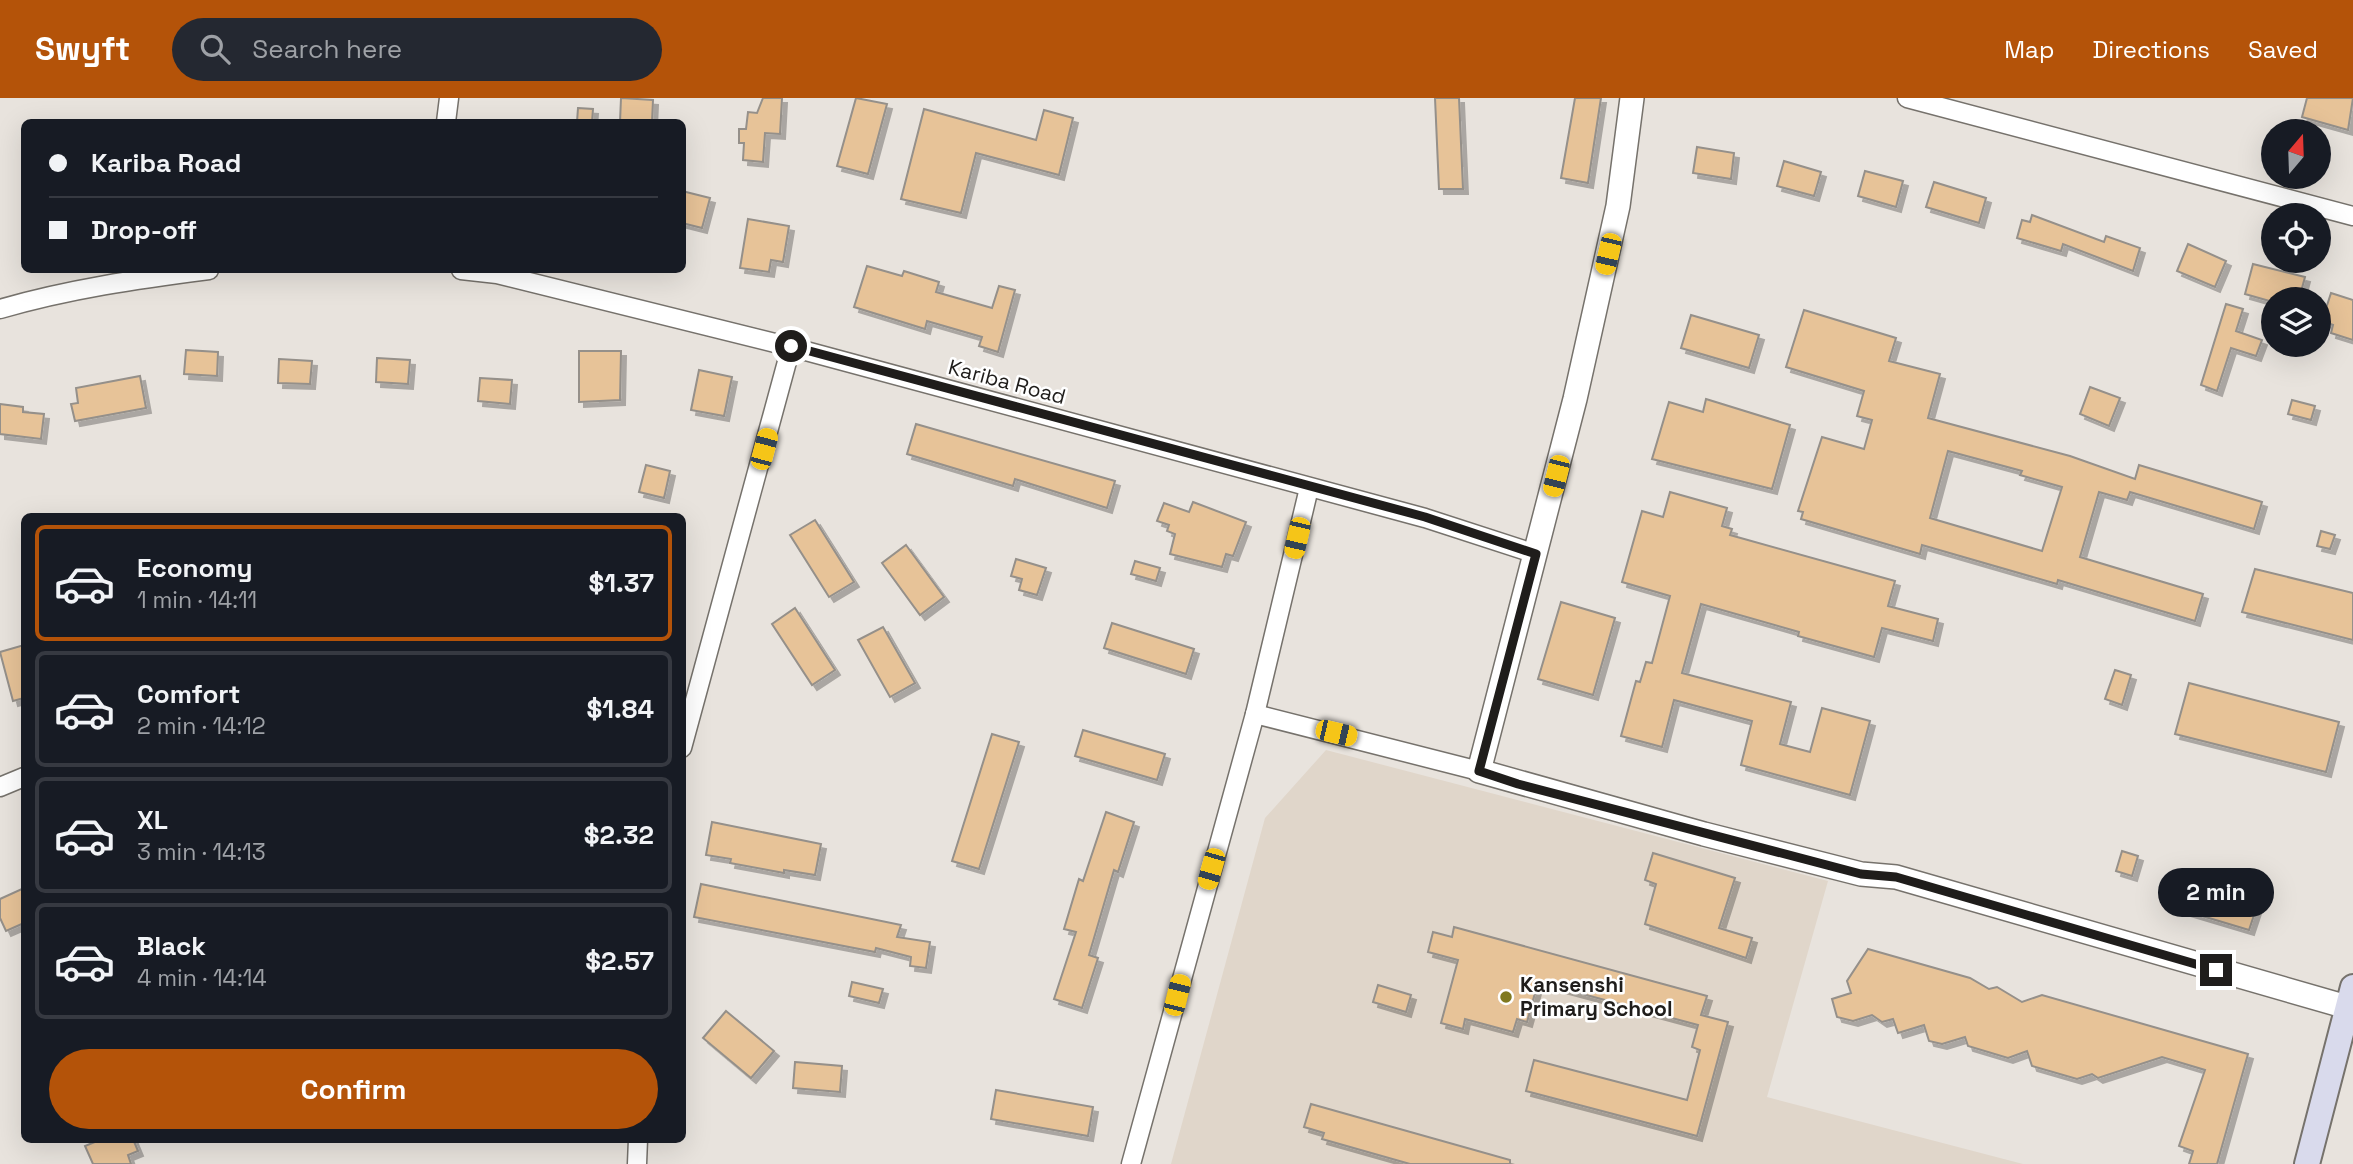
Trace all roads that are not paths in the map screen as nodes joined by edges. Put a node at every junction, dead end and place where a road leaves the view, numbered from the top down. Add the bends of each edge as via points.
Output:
1 (449, 98) edge
2 (1632, 98) edge
3 (1907, 98) edge
4 (446, 119) edge
5 (2353, 216) edge
6 (184, 273) edge
7 (483, 273) edge
8 (0, 309) edge
9 (791, 346) junction
10 (1309, 488) junction
11 (1536, 554) junction
12 (1255, 714) junction
13 (686, 720) edge
14 (1479, 771) junction
15 (21, 778) edge
16 (0, 788) edge
17 (2350, 997) edge
18 (638, 1143) edge
19 (636, 1164) edge
20 (1131, 1164) edge
21 (2307, 1164) edge

1 - 4 street
2 - 11 street via 1618,206
3 - 5 street
6 - 8 street via 43,296
7 - 9 street, Kariba Road
9 - 10 street, Kariba Road
9 - 13 street
10 - 11 street, Kariba Road via 1425,517
10 - 12 street
11 - 14 street
12 - 14 street
12 - 20 street
14 - 17 street via 1756,847 1861,874 1896,877
15 - 16 street
17 - 21 main road
18 - 19 street

